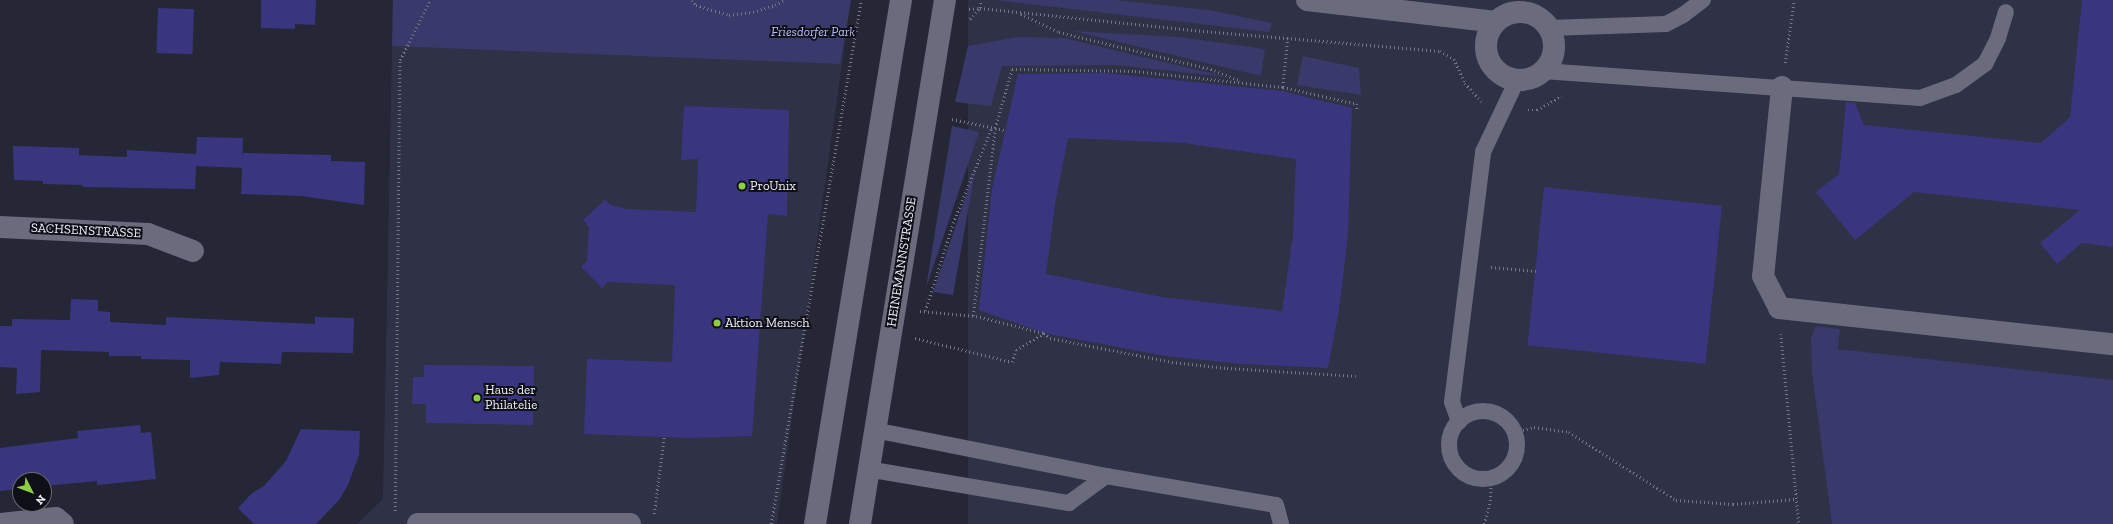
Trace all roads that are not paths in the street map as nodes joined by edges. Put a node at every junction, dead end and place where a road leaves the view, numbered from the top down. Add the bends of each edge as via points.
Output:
1 (900, 0) edge
2 (946, 0) edge
3 (1306, 0) edge
4 (1703, 0) edge
5 (2006, 12) dead end
6 (1496, 22) junction
7 (1550, 28) junction
8 (1543, 71) junction
9 (1517, 80) junction
10 (1782, 87) junction
11 (0, 227) edge
12 (193, 251) dead end
13 (2113, 344) edge
14 (1459, 422) junction
15 (874, 430) junction
16 (867, 469) junction
17 (1106, 476) junction
18 (0, 524) edge
19 (62, 524) edge
20 (418, 524) edge
21 (630, 524) edge
22 (815, 524) edge
23 (860, 524) edge
24 (1281, 524) edge

1 - 22 street
2 - 15 street, HEINEMANNSTRASSE
3 - 6 street
4 - 7 lane via 1666,24
5 - 10 lane via 1998,38 1985,64 1956,85 1920,98
6 - 7 street via 1520,12 1537,16
6 - 9 street via 1487,42 1490,63 1498,71
7 - 8 street via 1554,51
8 - 9 street via 1535,76
8 - 10 lane
9 - 14 lane via 1484,152 1452,402
10 - 13 street via 1763,276 1779,308
11 - 12 street, SACHSENSTRASSE via 148,234
14 - 14 lane via 1450,441 1454,462 1470,477 1491,478 1506,470 1516,455 1515,432 1509,423 1489,412 1468,415
15 - 16 street, HEINEMANNSTRASSE
15 - 17 lane
16 - 17 lane via 1069,503
16 - 23 street, HEINEMANNSTRASSE
17 - 24 lane via 1276,504
18 - 19 street via 56,518
20 - 21 street

